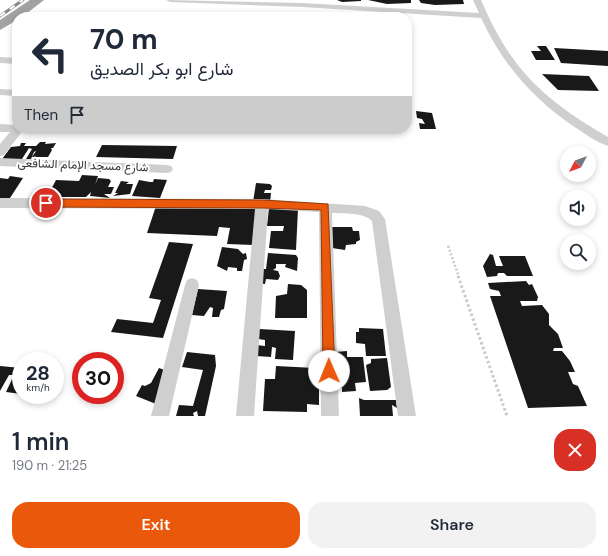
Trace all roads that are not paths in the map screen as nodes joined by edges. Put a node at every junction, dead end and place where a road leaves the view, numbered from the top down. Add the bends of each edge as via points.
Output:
1 (38, 0) edge
2 (170, 0) edge
3 (476, 0) edge
4 (302, 3) edge
5 (20, 12) edge
6 (483, 16) junction
7 (12, 18) edge
8 (0, 26) edge
9 (0, 60) edge
10 (12, 60) edge
11 (0, 92) edge
12 (12, 93) edge
13 (0, 128) edge
14 (12, 129) edge
15 (14, 134) edge
16 (608, 142) edge
17 (0, 152) edge
18 (0, 162) edge
19 (167, 169) dead end
20 (0, 203) edge
21 (262, 204) junction
22 (325, 207) junction
23 (192, 285) dead end
24 (160, 416) edge
25 (245, 416) edge
26 (330, 416) edge
27 (407, 416) edge

1 - 5 highway
2 - 4 street
3 - 6 street
4 - 6 street
6 - 16 street via 505,56 530,86 578,125
7 - 8 highway
9 - 10 street
11 - 12 street
13 - 14 street
15 - 17 street
18 - 19 street, شارع مسجد الإمام الشافعى
20 - 21 street
21 - 22 street
21 - 25 street
22 - 26 street
22 - 27 street via 366,211 378,219
23 - 24 street

